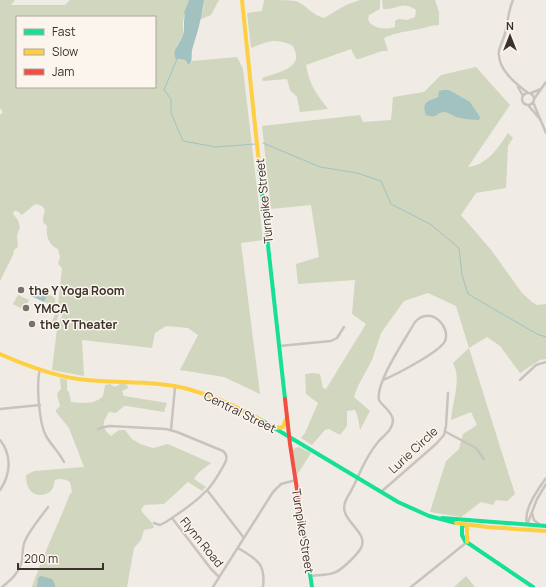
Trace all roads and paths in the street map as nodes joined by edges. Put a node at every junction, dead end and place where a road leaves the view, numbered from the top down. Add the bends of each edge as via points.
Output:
1 (242, 0) edge
2 (513, 0) edge
3 (546, 82) edge
4 (517, 84) junction
5 (541, 89) junction
6 (529, 93) junction
7 (523, 96) junction
8 (534, 101) junction
9 (527, 105) junction
10 (540, 120) junction
11 (546, 133) edge
12 (344, 327) dead end
13 (279, 346) junction
14 (0, 354) edge
15 (546, 362) edge
16 (40, 369) junction
17 (382, 380) junction
18 (520, 380) dead end
19 (175, 386) junction
20 (448, 393) dead end
21 (285, 403) junction
22 (40, 405) junction
23 (0, 409) edge
24 (275, 428) junction
25 (98, 429) dead end
26 (171, 430) junction
27 (446, 432) junction
28 (289, 437) junction
29 (0, 440) edge
30 (484, 458) dead end
31 (64, 462) dead end
32 (357, 478) junction
33 (546, 478) edge
34 (296, 480) junction
35 (546, 484) edge
36 (0, 490) edge
37 (207, 490) junction
38 (381, 492) junction
39 (48, 507) dead end
40 (532, 513) junction
41 (172, 518) junction
42 (465, 522) junction
43 (154, 523) dead end
44 (540, 526) junction
45 (546, 526) edge
46 (527, 527) junction
47 (546, 531) edge
48 (244, 538) junction
49 (467, 542) junction
50 (238, 548) junction
51 (310, 576) junction
52 (219, 577) junction
53 (2, 587) edge
54 (213, 587) edge
55 (263, 587) edge
56 (312, 587) edge
57 (412, 587) edge
58 (533, 587) edge

1 - 13 street, Turnpike Street
2 - 4 street via 499,57 503,69
3 - 5 street
4 - 6 street
4 - 7 street
5 - 6 street
5 - 8 street
6 - 7 street
6 - 8 street
7 - 9 street via 523,102
8 - 9 street
8 - 10 street
9 - 10 street
10 - 11 street
12 - 13 street via 337,338 331,341
13 - 21 street, Turnpike Street
14 - 16 street, Central Street
15 - 18 street via 536,365
16 - 19 street, Central Street via 78,379
16 - 22 street via 37,385
17 - 17 street via 416,320 430,315 437,319 446,332 444,342 400,373
17 - 32 street via 378,398 391,413 392,424 372,450
19 - 24 street, Central Street via 214,398
19 - 26 street
20 - 27 street, Lurie Circle
21 - 24 street, Turnpike Street via 286,422 281,428
21 - 28 street, Turnpike Street
22 - 23 street
22 - 31 street via 45,434
24 - 28 street, Central Street
25 - 26 street via 110,426
26 - 37 street via 226,454 224,466
27 - 30 street via 476,448
27 - 38 street, Lurie Circle
28 - 32 street, Central Street
28 - 34 street, Turnpike Street
29 - 36 street via 7,452 9,464 7,477
32 - 38 street, Central Street
32 - 51 street via 345,501 344,511 362,540 361,549 334,574
33 - 46 street via 531,504 526,518
34 - 48 street via 281,484 273,492
34 - 51 street, Turnpike Street
35 - 40 street
37 - 41 street
37 - 48 street
38 - 42 street, Central Street via 428,515 450,522
39 - 53 street via 26,539 18,572
40 - 44 street
40 - 46 street
41 - 43 street via 163,524
41 - 52 street, Flynn Road
42 - 46 street, Central Street
42 - 49 street
44 - 45 street
44 - 46 street
46 - 47 street
48 - 50 street
49 - 57 street
49 - 58 street
50 - 52 street
50 - 55 street via 260,564
51 - 56 street, Turnpike Street
52 - 54 street

